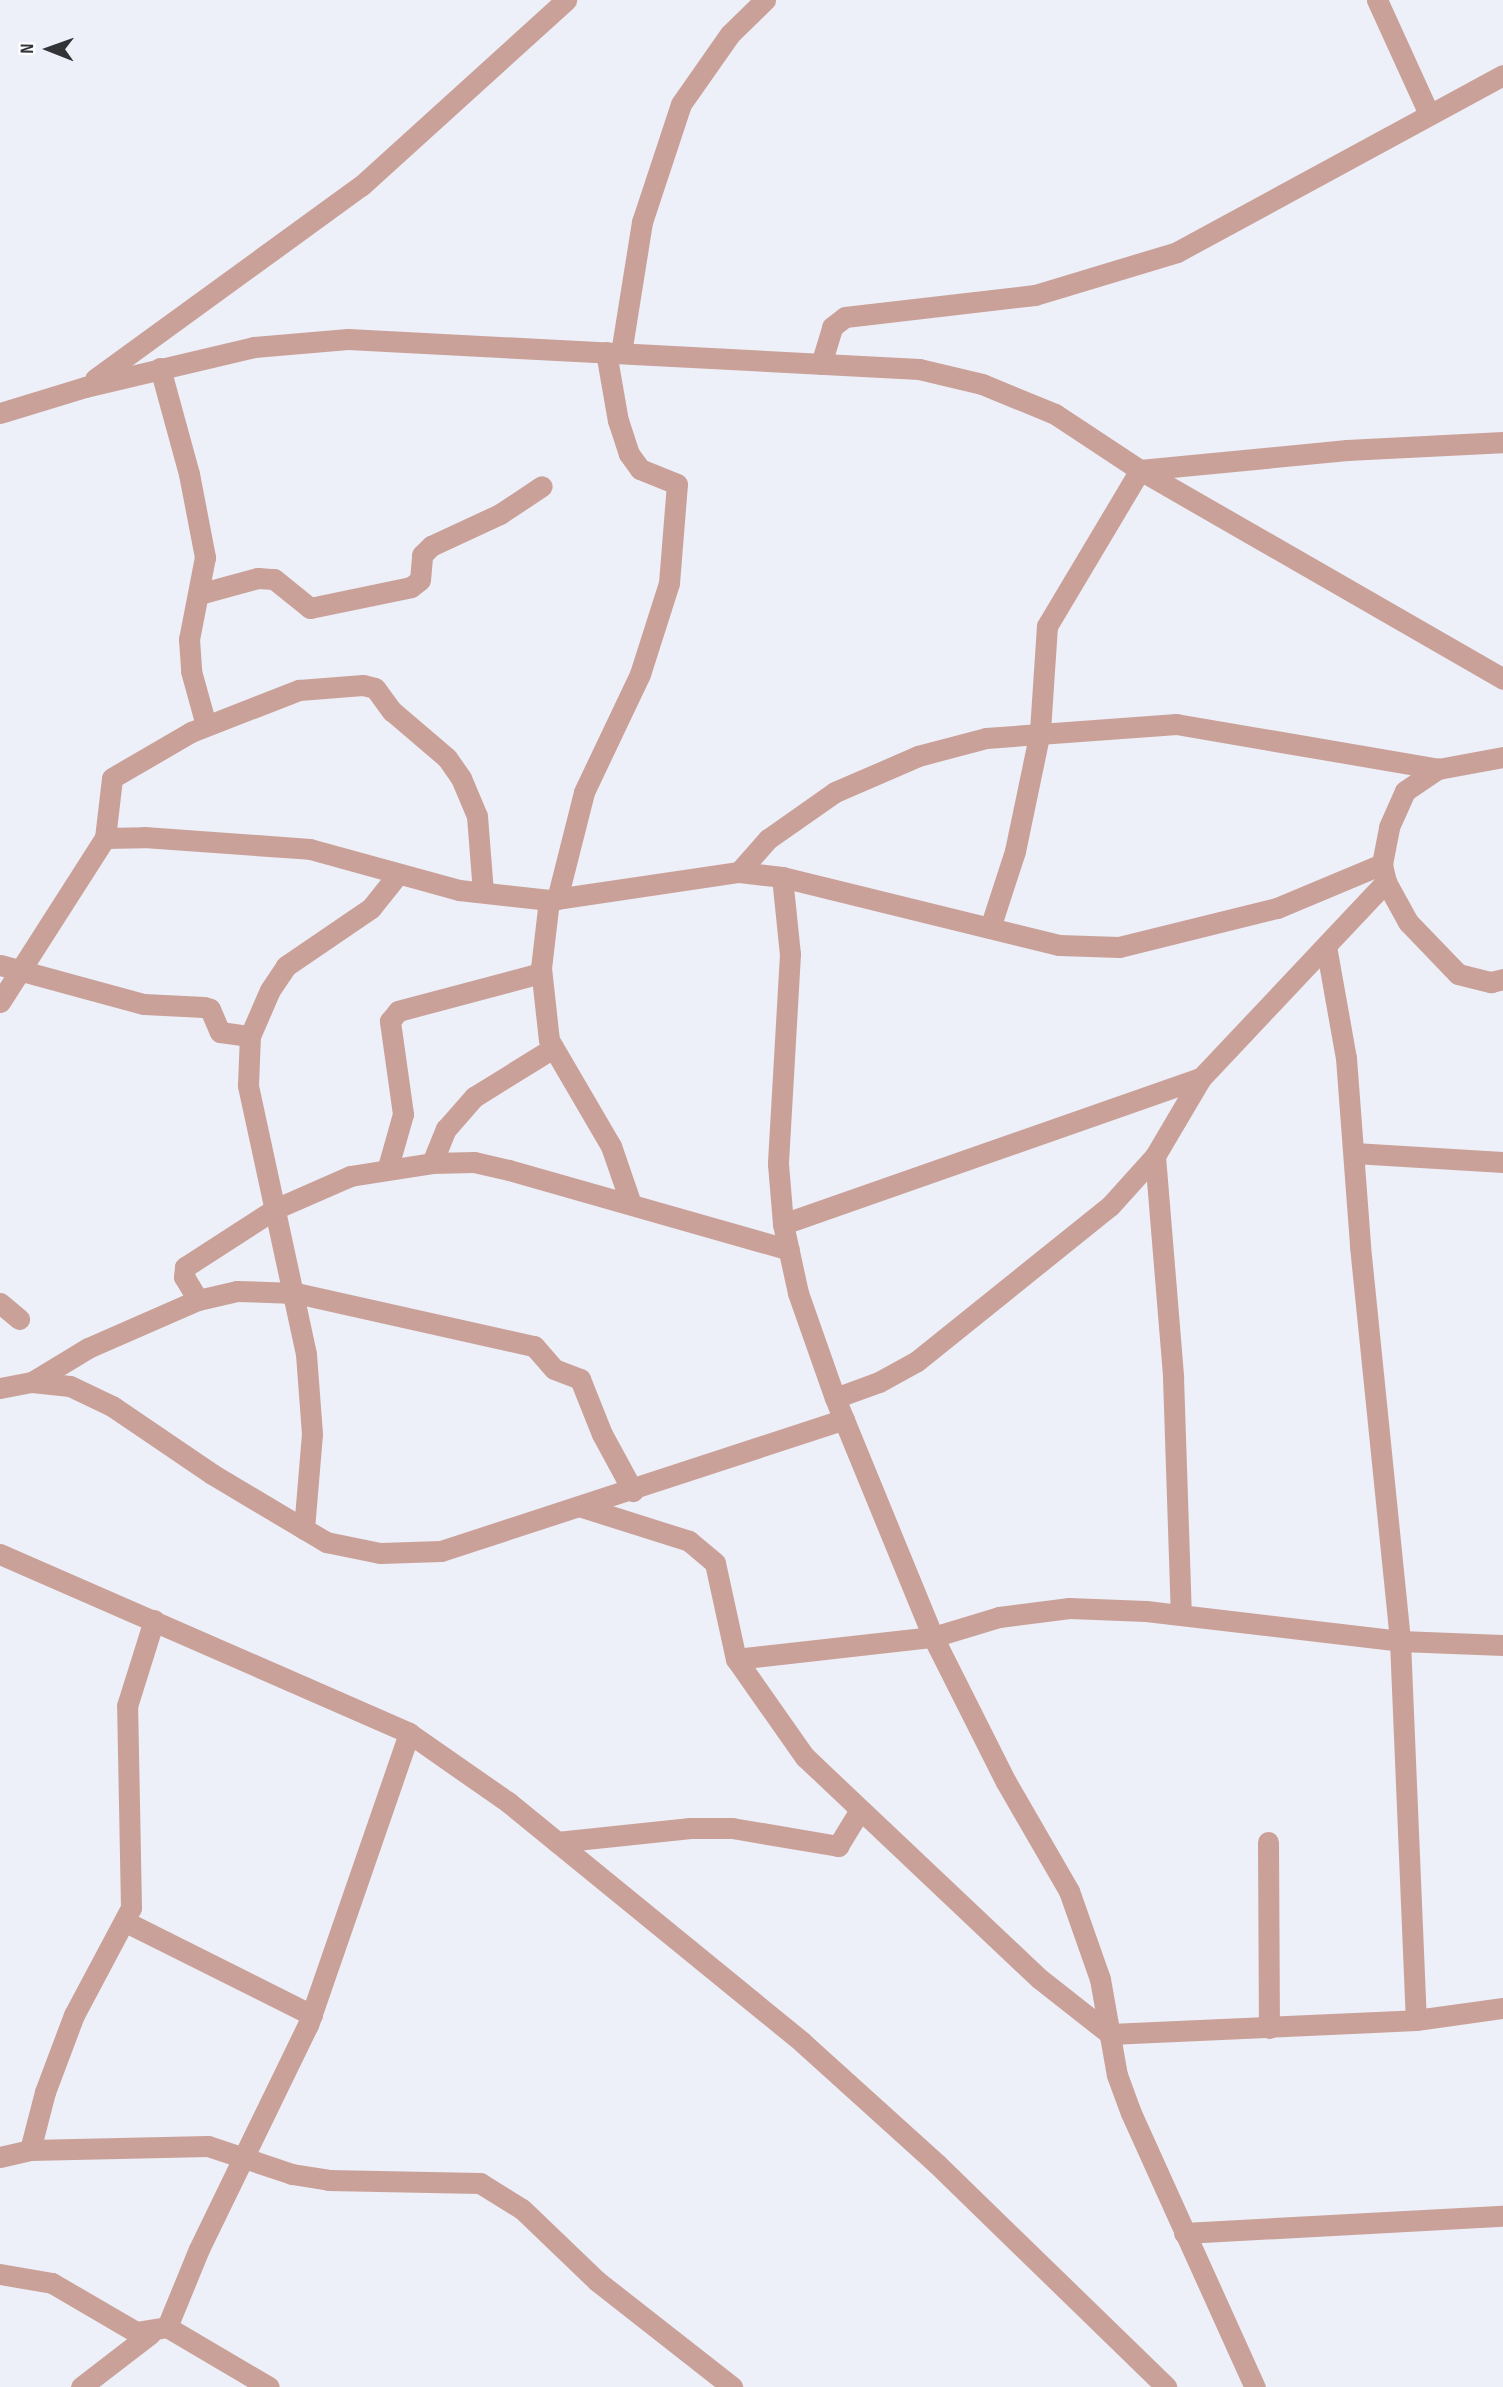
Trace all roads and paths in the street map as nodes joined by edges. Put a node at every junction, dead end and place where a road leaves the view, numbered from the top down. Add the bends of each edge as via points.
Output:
1 (566, 0) edge
2 (765, 0) edge
3 (1377, 0) edge
4 (1503, 75) edge
5 (1429, 114) junction
6 (614, 352) junction
7 (821, 364) junction
8 (160, 368) junction
9 (85, 387) junction
10 (0, 413) edge
11 (1503, 442) edge
12 (1140, 470) junction
13 (542, 486) dead end
14 (200, 594) junction
15 (1503, 679) edge
16 (206, 725) junction
17 (1040, 731) junction
18 (1503, 757) edge
19 (1438, 769) junction
20 (105, 838) junction
21 (739, 872) junction
22 (1384, 873) junction
23 (398, 874) junction
24 (782, 877) junction
25 (483, 892) junction
26 (553, 899) junction
27 (990, 928) junction
28 (1326, 946) junction
29 (10, 967) edge
30 (541, 973) junction
31 (1503, 979) edge
32 (0, 1002) edge
33 (250, 1036) junction
34 (553, 1048) junction
35 (1201, 1077) junction
36 (1354, 1153) junction
37 (1155, 1156) junction
38 (1503, 1162) edge
39 (432, 1163) junction
40 (388, 1167) junction
41 (631, 1204) junction
42 (275, 1209) junction
43 (783, 1224) junction
44 (789, 1250) junction
45 (296, 1293) junction
46 (198, 1300) junction
47 (0, 1303) edge
48 (19, 1319) dead end
49 (32, 1382) junction
50 (0, 1388) edge
51 (835, 1398) junction
52 (844, 1419) junction
53 (633, 1491) junction
54 (582, 1507) junction
55 (304, 1529) junction
56 (0, 1554) edge
57 (1181, 1615) junction
58 (154, 1620) junction
59 (933, 1637) junction
60 (1400, 1641) junction
61 (1503, 1644) edge
62 (736, 1659) junction
63 (409, 1732) junction
64 (860, 1810) junction
65 (557, 1842) junction
66 (1268, 1842) dead end
67 (125, 1922) junction
68 (1503, 2008) edge
69 (312, 2015) junction
70 (1416, 2020) junction
71 (1269, 2028) junction
72 (1110, 2034) junction
73 (30, 2150) junction
74 (244, 2155) junction
75 (0, 2157) edge
76 (1503, 2216) edge
77 (1184, 2233) junction
78 (0, 2274) edge
79 (159, 2330) junction
80 (81, 2387) edge
81 (269, 2387) edge
82 (732, 2387) edge
83 (1166, 2387) edge
84 (1255, 2387) edge

1 - 9 street via 361,186
2 - 6 street via 730,34 681,104 642,222
3 - 5 street
4 - 5 street
5 - 7 street via 1212,235 1139,266 1035,295 845,317 831,327
6 - 7 street
6 - 8 street via 348,339 254,347
6 - 26 street via 618,421 629,454 640,469 677,484 670,583 640,674 584,792
7 - 12 street via 919,369 982,384 1055,414
8 - 9 street
8 - 14 street via 189,474 205,557
9 - 10 street
11 - 12 street via 1347,450
12 - 15 street
12 - 17 street via 1047,626
13 - 14 street via 500,514 431,546 422,555 420,580 411,587 310,608 274,579 258,578
14 - 16 street via 189,639 191,671
16 - 20 street via 112,778
16 - 25 street via 299,690 375,688 392,711 447,758 461,778 477,816
17 - 19 street via 1177,724
17 - 21 street via 986,738 874,773 799,813
17 - 27 street via 1015,851
18 - 19 street
19 - 22 street via 1405,791 1389,828
20 - 23 street via 310,849
20 - 29 street
21 - 24 street
21 - 26 street
22 - 27 street via 1277,908 1119,947 1059,945
22 - 28 street
22 - 31 street via 1408,922 1458,974 1491,982
23 - 25 street
23 - 33 street via 371,908 286,966
24 - 27 street
24 - 43 street via 790,954 778,1164
25 - 26 street
26 - 30 street
28 - 35 street
28 - 36 street via 1346,1058
29 - 32 street
29 - 33 street via 144,1004 204,1007 210,1009 220,1032
30 - 34 street
30 - 40 street via 398,1011 390,1021 403,1114
33 - 42 street via 248,1085
34 - 39 street via 474,1097 446,1129
34 - 41 street via 611,1146
35 - 37 street
35 - 43 street
36 - 38 street
36 - 60 street
37 - 51 street via 1110,1206 963,1329 879,1382
37 - 57 street via 1173,1377
39 - 40 street
39 - 41 street via 474,1162
40 - 42 street via 350,1176
41 - 44 street
42 - 45 street
42 - 46 street via 185,1266 184,1277
43 - 44 street
44 - 51 street via 798,1293
45 - 46 street via 237,1291
45 - 53 street via 534,1346 554,1369 580,1379
45 - 55 street via 312,1434
46 - 49 street via 88,1348
47 - 48 street
49 - 50 street
49 - 55 street via 69,1386 112,1406
51 - 52 street
52 - 53 street
52 - 59 street
53 - 54 street
54 - 55 street via 441,1551 380,1553 326,1542
54 - 62 street via 689,1541 715,1563
56 - 58 street
57 - 59 street via 1069,1608 999,1617
57 - 60 street
58 - 63 street
58 - 67 street via 127,1706 133,1889
59 - 62 street
59 - 72 street via 1006,1782 1069,1891 1100,1979
60 - 61 street
60 - 70 street
62 - 64 street via 806,1757
63 - 65 street
63 - 69 street
64 - 65 street via 838,1846 732,1828
64 - 72 street via 1040,1979
65 - 83 street via 802,2042 937,2164
66 - 71 street
67 - 69 street
67 - 73 street via 103,1953 74,2015 45,2092
68 - 70 street
69 - 74 street
70 - 71 street
71 - 72 street
72 - 77 street via 1117,2075 1131,2113
73 - 74 street via 208,2146
73 - 75 street
74 - 79 street
74 - 82 street via 292,2174 328,2180 480,2183 523,2209 597,2281
76 - 77 street
77 - 84 street
78 - 79 street via 52,2283 136,2332
79 - 80 street
79 - 81 street

